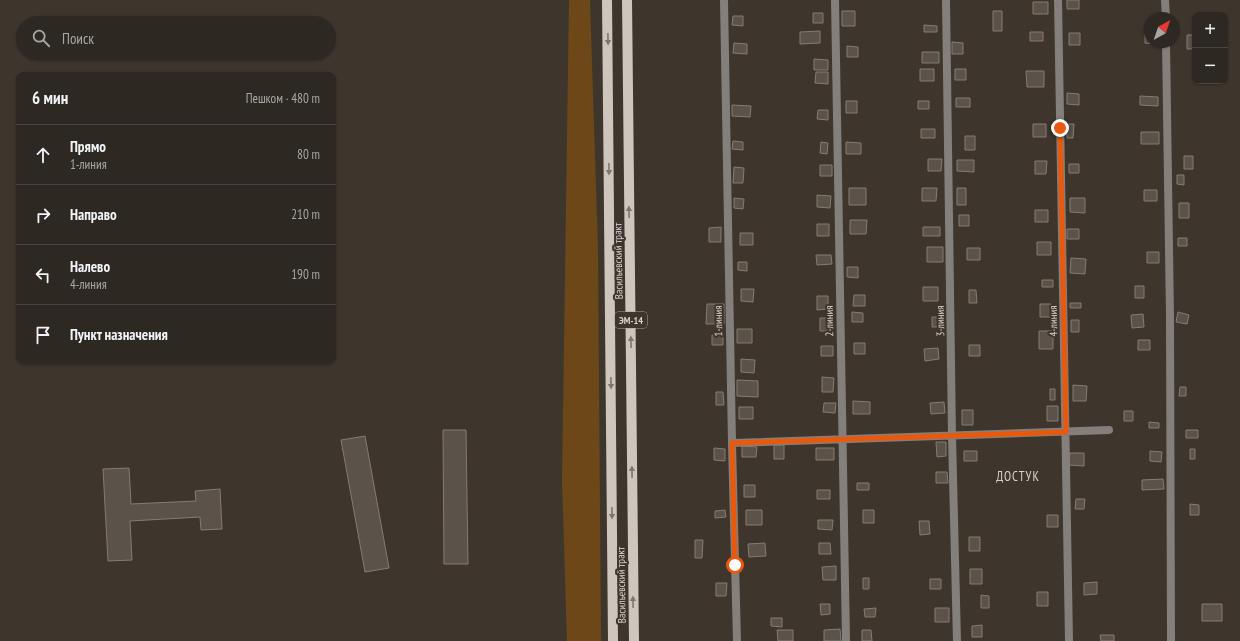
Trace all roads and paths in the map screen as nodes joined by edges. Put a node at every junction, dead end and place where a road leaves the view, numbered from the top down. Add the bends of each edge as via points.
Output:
1 (607, 0) edge
2 (627, 0) edge
3 (724, 0) edge
4 (835, 0) edge
5 (946, 0) edge
6 (1058, 0) edge
7 (1166, 0) edge
8 (1166, 12) edge
9 (1166, 48) edge
10 (1109, 430) dead end
11 (1066, 432) junction
12 (952, 436) junction
13 (842, 440) junction
14 (732, 443) junction
15 (613, 641) edge
16 (634, 641) edge
17 (737, 641) edge
18 (846, 641) edge
19 (957, 641) edge
20 (1069, 641) edge
21 (1172, 641) edge

1 -> 15 main road, Васильевский тракт / ЭМ-14
16 -> 2 main road, Васильевский тракт / ЭМ-14
3 - 14 street, 1-линия
4 - 13 street, 2-линия
5 - 12 street, 3-линия
6 - 11 street, 4-линия
7 - 8 street
9 - 21 street
10 - 11 street
11 - 12 street
11 - 20 street, 4-линия
12 - 13 street
12 - 19 street, 3-линия
13 - 14 street
13 - 18 street, 2-линия
14 - 17 street, 1-линия

